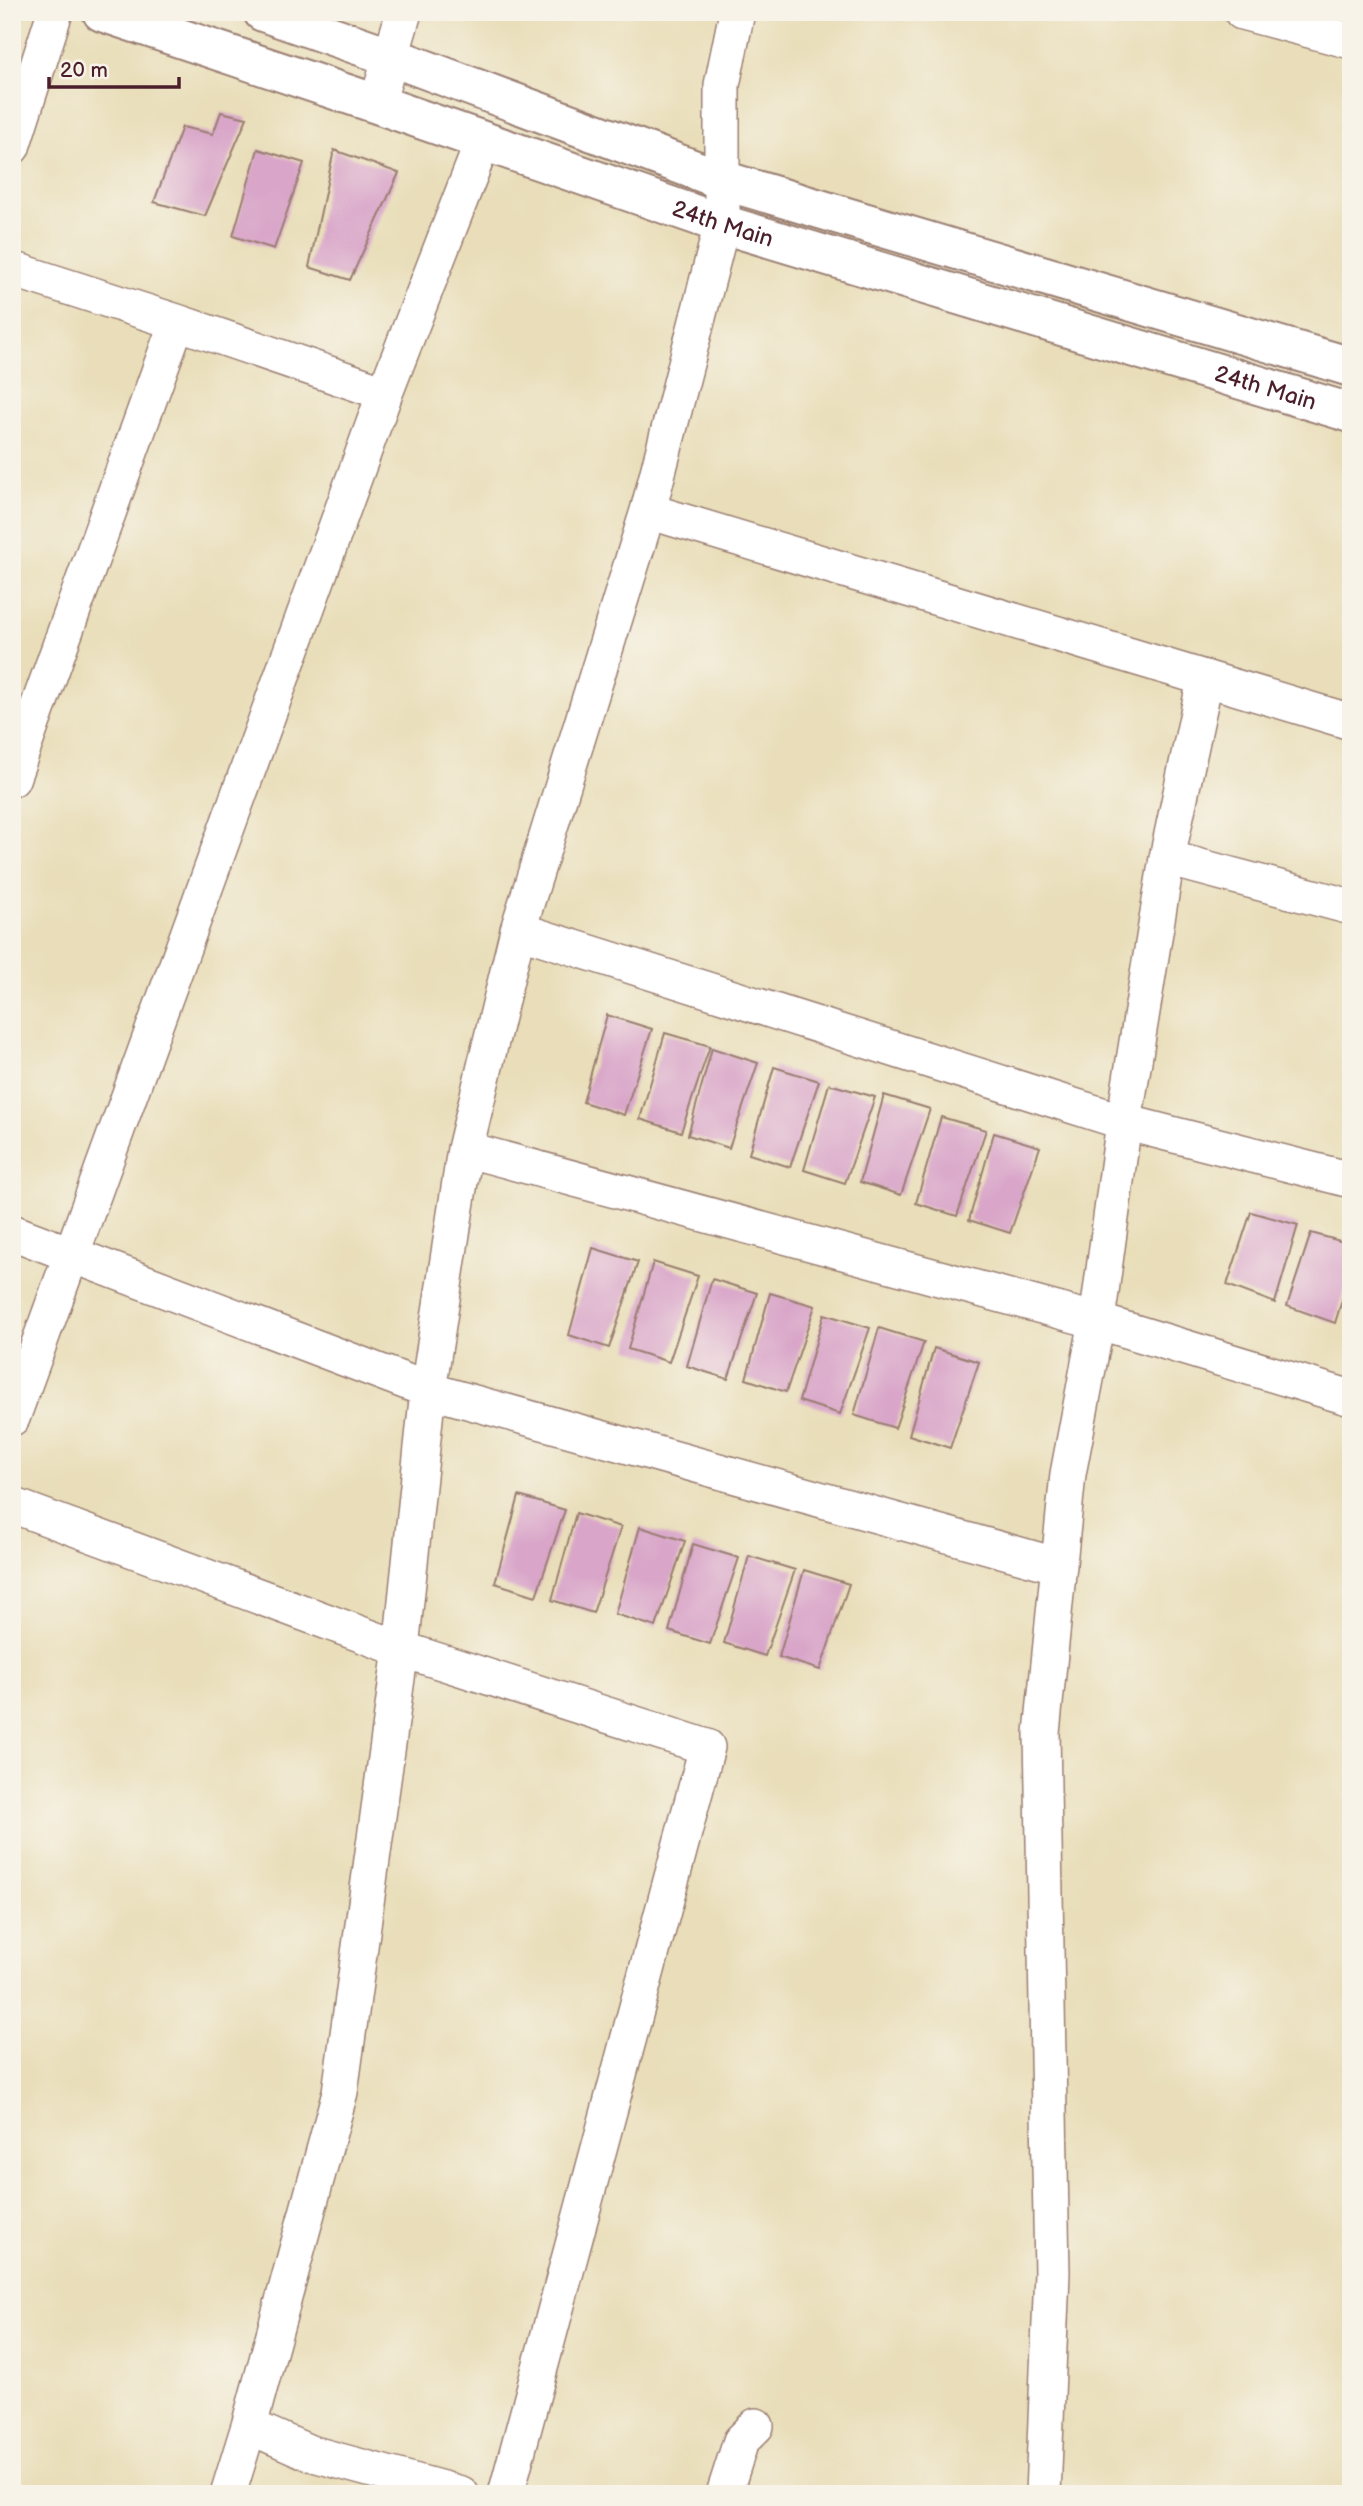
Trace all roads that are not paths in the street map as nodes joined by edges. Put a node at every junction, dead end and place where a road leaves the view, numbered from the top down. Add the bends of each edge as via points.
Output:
1 (55, 12) edge
2 (102, 12) edge
3 (262, 12) edge
4 (404, 12) edge
5 (737, 12) edge
6 (1242, 12) edge
7 (1351, 41) edge
8 (392, 57) junction
9 (377, 104) junction
10 (483, 141) junction
11 (12, 147) edge
12 (722, 180) junction
13 (722, 224) junction
14 (12, 269) edge
15 (177, 322) junction
16 (1351, 368) edge
17 (385, 393) junction
18 (1351, 413) edge
19 (648, 511) junction
20 (1205, 680) junction
21 (1351, 722) edge
22 (12, 779) edge
23 (1167, 858) junction
24 (1351, 907) edge
25 (518, 930) junction
26 (1124, 1122) junction
27 (465, 1149) junction
28 (1351, 1180) edge
29 (12, 1232) edge
30 (72, 1254) junction
31 (1097, 1321) junction
32 (428, 1390) junction
33 (1351, 1398) edge
34 (12, 1418) edge
35 (12, 1505) edge
36 (1059, 1566) junction
37 (401, 1649) junction
38 (249, 2426) junction
39 (756, 2426) dead end
40 (228, 2494) edge
41 (461, 2494) edge
42 (506, 2494) edge
43 (724, 2494) edge
44 (1043, 2494) edge

1 - 11 street
2 - 9 street, 24th Main
3 - 8 street
4 - 8 street
5 - 12 street via 722,85
6 - 7 street
8 - 9 street
8 - 12 street
9 - 10 street, 24th Main
10 - 13 street, 24th Main
10 - 17 street
12 - 13 street
12 - 16 street
13 - 18 street, 24th Main
13 - 19 street
14 - 15 street
15 - 17 street
15 - 22 street
17 - 30 street
19 - 20 street
19 - 25 street
20 - 21 street
20 - 23 street
23 - 24 street
23 - 26 street
25 - 26 street
25 - 27 street
26 - 28 street
26 - 31 street
27 - 31 street
27 - 32 street
29 - 30 street
30 - 32 street
30 - 34 street
31 - 33 street
31 - 36 street via 1068,1474
32 - 36 street
32 - 37 street
35 - 37 street
36 - 44 street via 1042,1733 1052,2273
37 - 38 street via 340,2092
37 - 42 street via 707,1747
38 - 40 street
38 - 41 street via 310,2453
39 - 43 street via 741,2441

